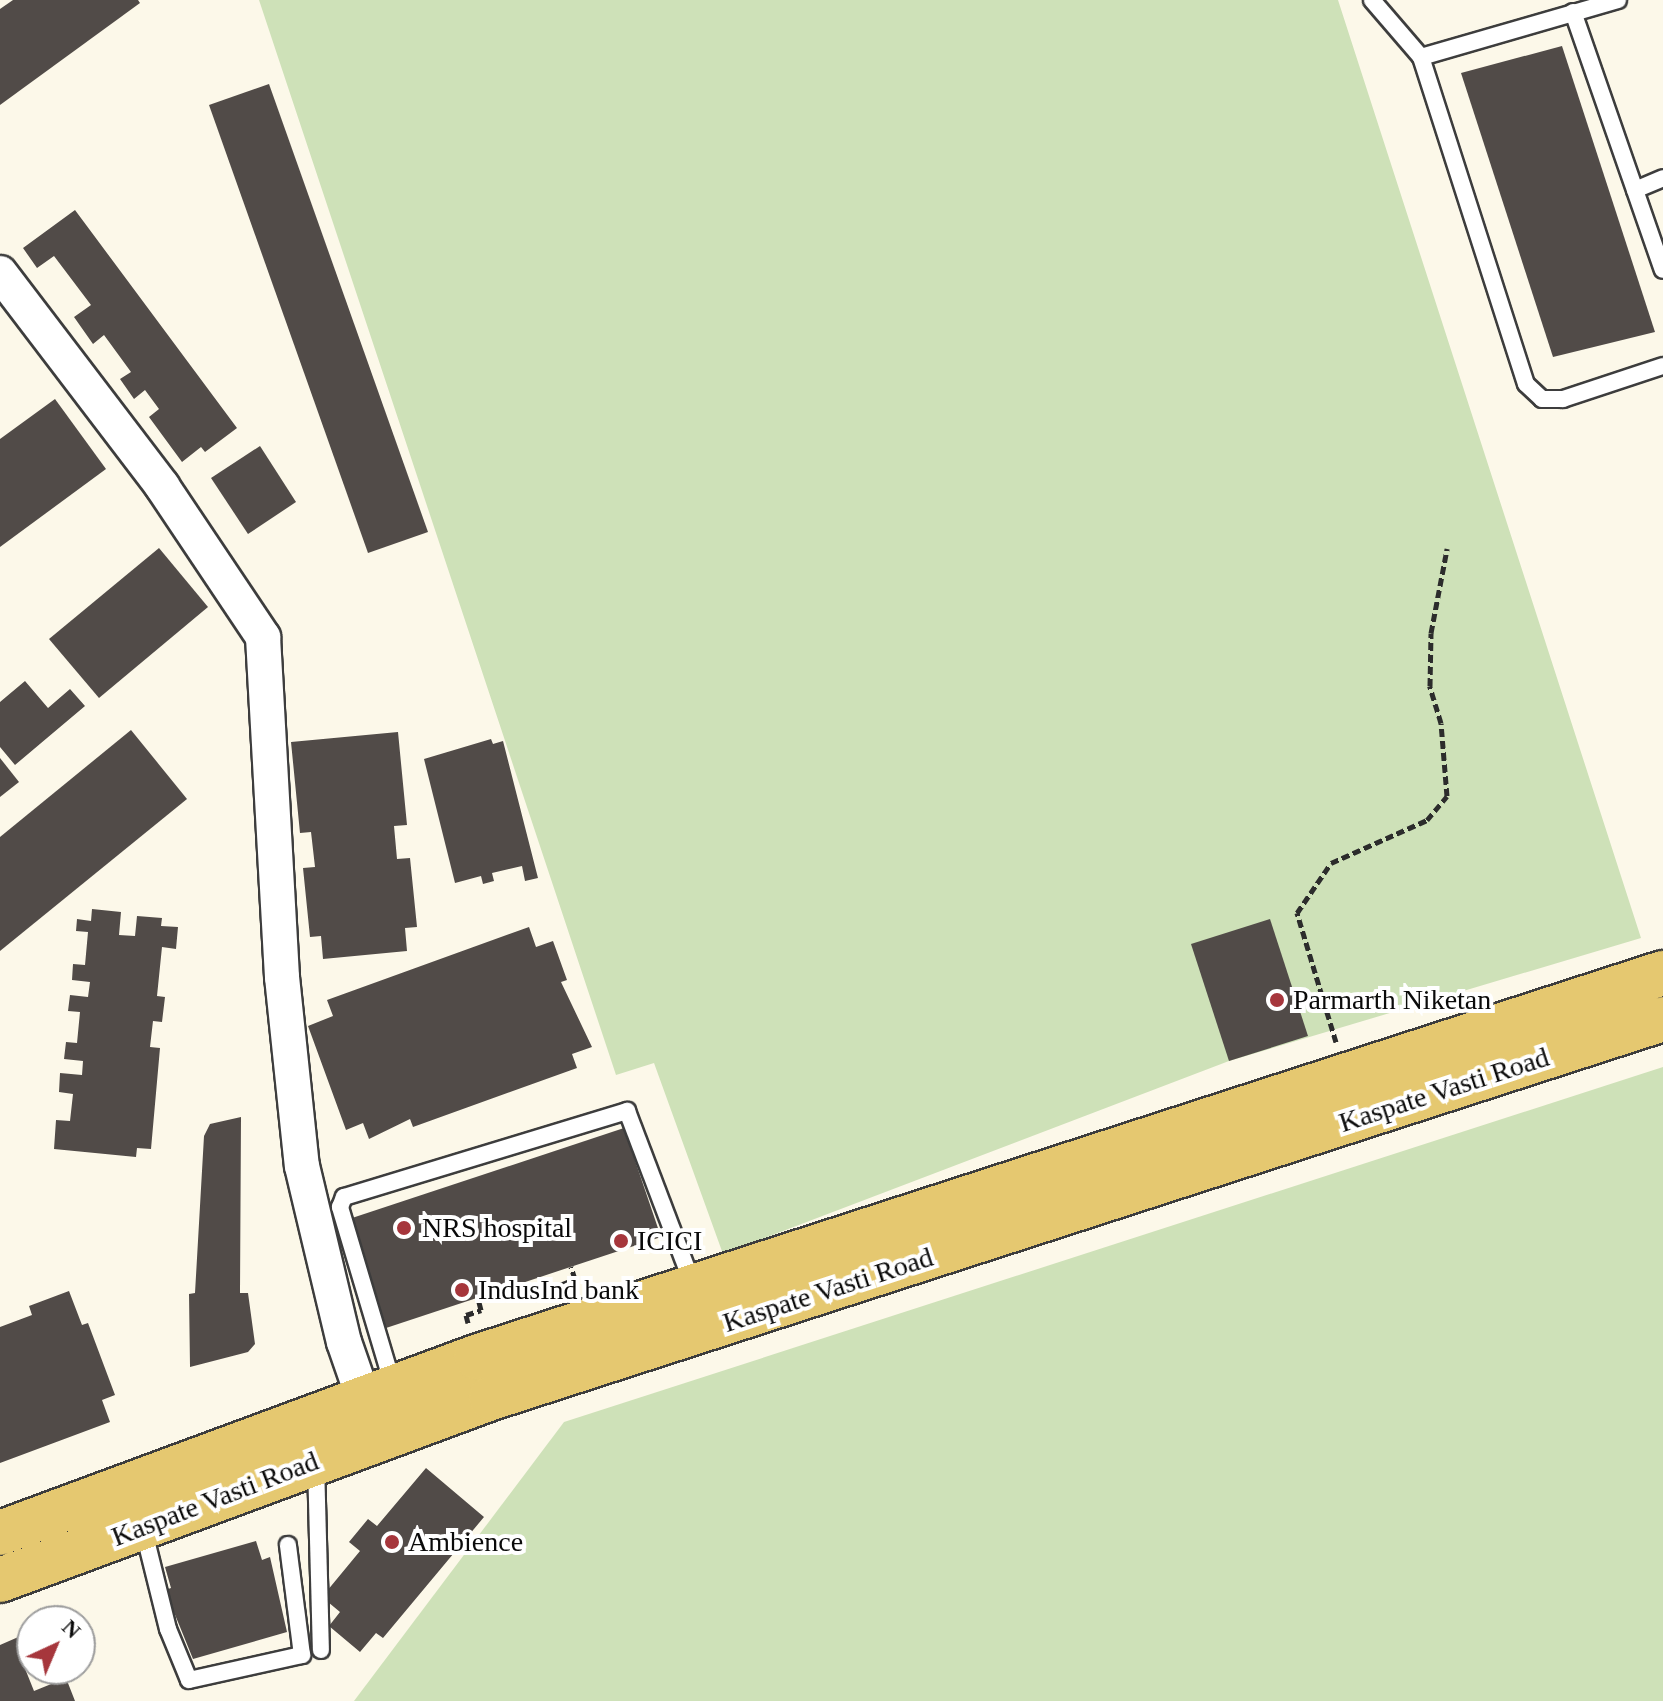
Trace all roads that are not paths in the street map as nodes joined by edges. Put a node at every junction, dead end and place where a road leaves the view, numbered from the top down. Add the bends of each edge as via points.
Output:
1 (1372, 0) edge
2 (1618, 0) edge
3 (1573, 12) junction
4 (1421, 57) junction
5 (1663, 178) edge
6 (1635, 190) junction
7 (1663, 270) edge
8 (0, 273) edge
9 (1663, 366) edge
10 (1663, 973) edge
11 (1535, 1015) junction
12 (1663, 1019) edge
13 (1548, 1056) junction
14 (693, 1285) junction
15 (378, 1407) junction
16 (316, 1462) junction
17 (143, 1527) junction
18 (0, 1533) edge
19 (288, 1545) dead end
20 (0, 1580) edge
21 (321, 1650) dead end

1 - 4 lane
2 - 3 lane
3 - 4 lane
3 - 6 lane
4 - 9 lane via 1526,384 1542,399 1563,399
5 - 6 lane
6 - 7 lane
8 - 15 street via 162,486 263,637 282,977 302,1166 344,1342
10 - 11 main road, Kaspate Vasti Road
11 - 13 main road
11 - 14 main road, Kaspate Vasti Road
12 - 13 main road, Kaspate Vasti Road
13 - 15 main road, Kaspate Vasti Road
14 - 15 main road, Kaspate Vasti Road
14 - 15 lane via 627,1111 344,1197 340,1207
15 - 16 main road, Kaspate Vasti Road
15 - 18 main road, Kaspate Vasti Road
16 - 17 main road, Kaspate Vasti Road
16 - 21 lane
17 - 19 lane via 168,1629 189,1680 302,1655
17 - 20 main road, Kaspate Vasti Road

